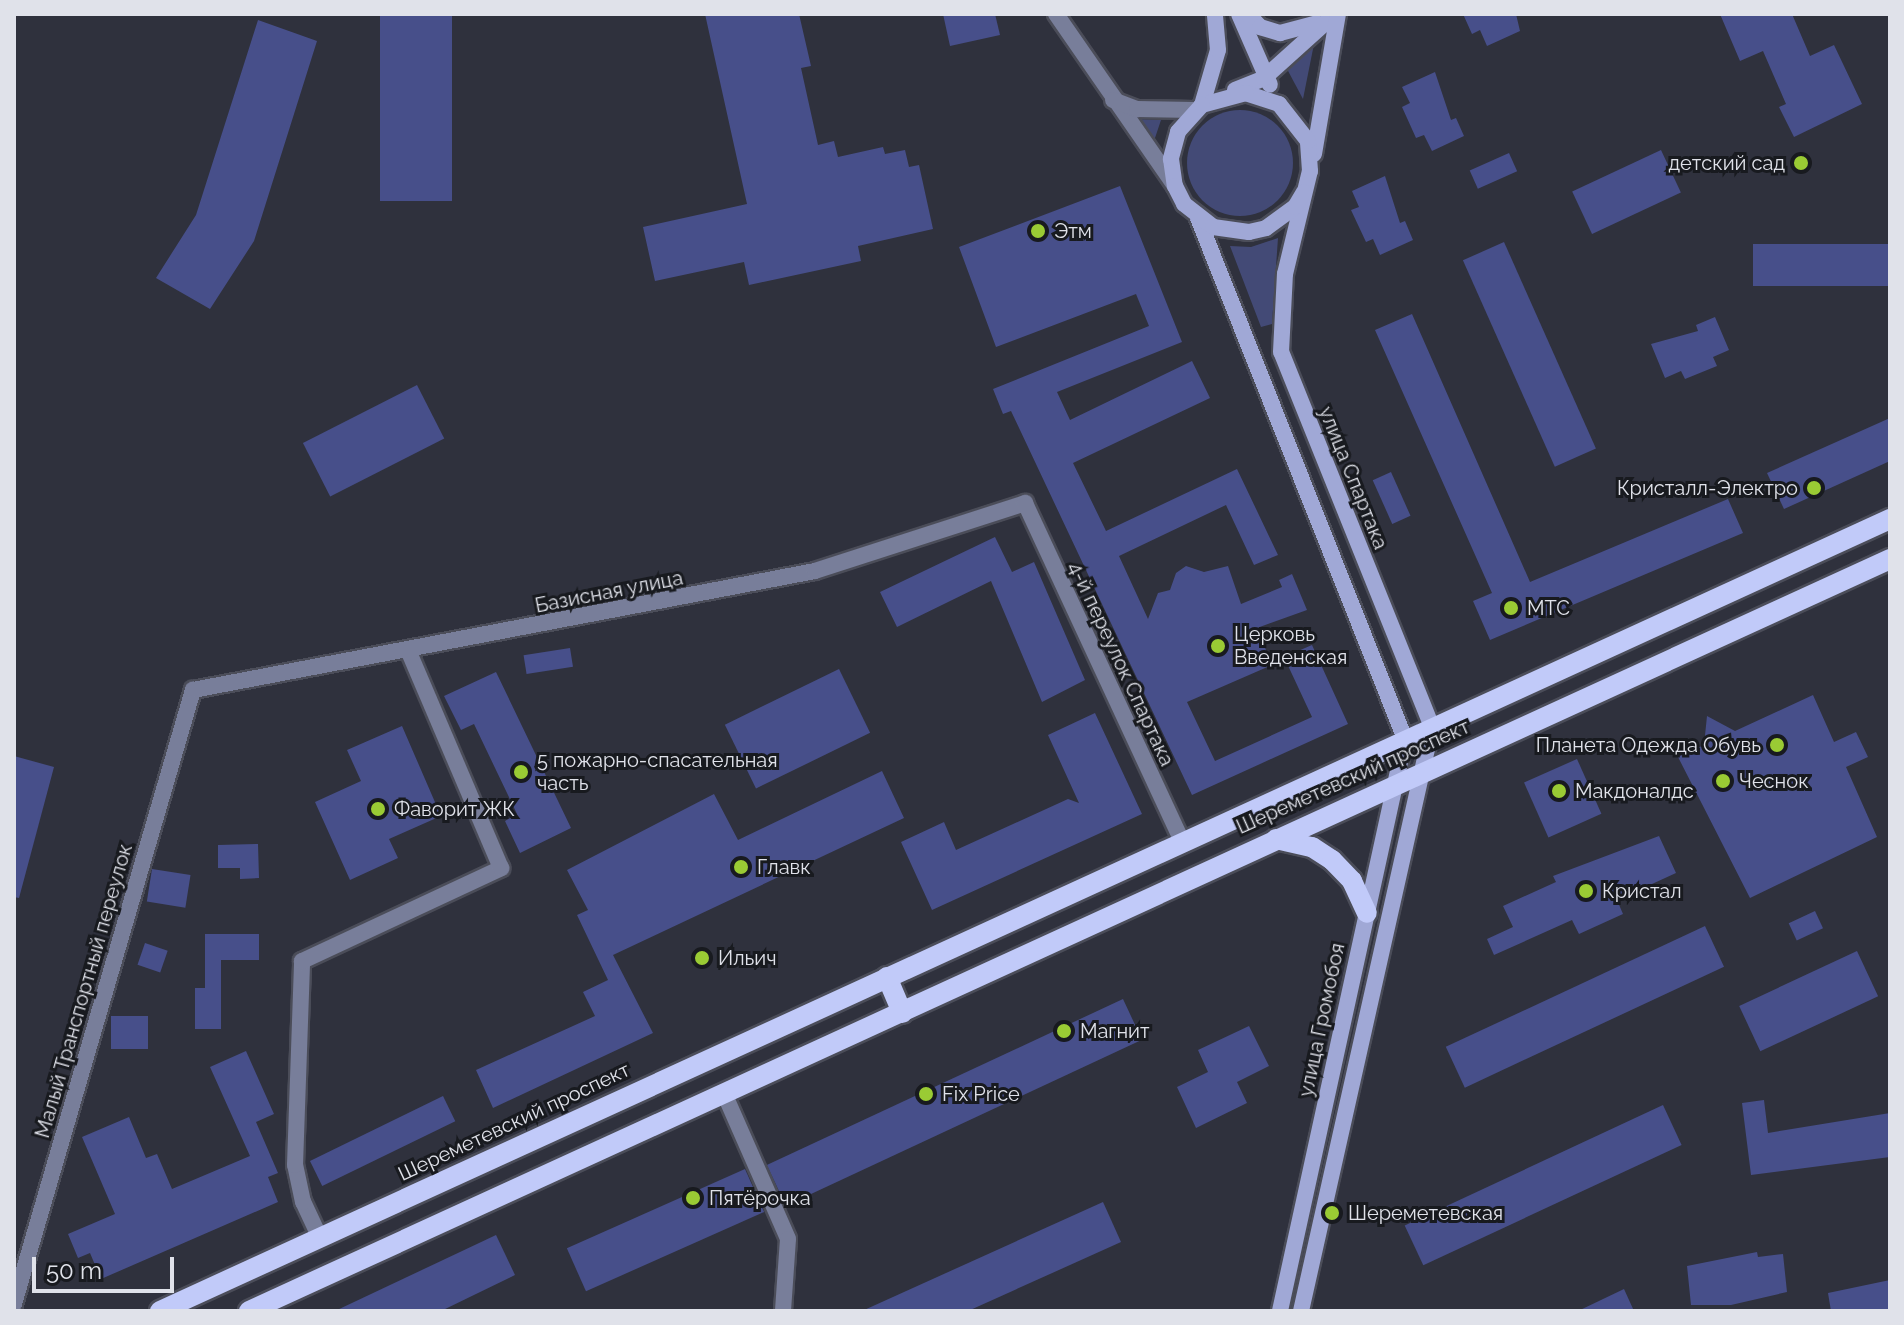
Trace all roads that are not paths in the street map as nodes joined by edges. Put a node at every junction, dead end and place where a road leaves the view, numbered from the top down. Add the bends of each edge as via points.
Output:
1 (1056, 14) edge
2 (1215, 14) edge
3 (1239, 14) edge
4 (1248, 14) edge
5 (1335, 14) edge
6 (1264, 78) junction
7 (1229, 93) junction
8 (1113, 100) junction
9 (1198, 107) junction
10 (1293, 115) junction
11 (1310, 171) junction
12 (1175, 186) junction
13 (1304, 192) junction
14 (1198, 218) junction
15 (1025, 503) joint
16 (1890, 519) edge
17 (1809, 556) junction
18 (1890, 559) edge
19 (1825, 587) junction
20 (409, 652) junction
21 (193, 690) joint
22 (1432, 727) junction
23 (1405, 739) junction
24 (1421, 773) junction
25 (1394, 785) junction
26 (1276, 839) junction
27 (1182, 841) junction
28 (1367, 913) junction
29 (887, 977) junction
30 (902, 1013) junction
31 (724, 1093) junction
32 (320, 1238) junction
33 (336, 1271) junction
34 (14, 1304) edge
35 (160, 1311) edge
36 (249, 1311) edge
37 (783, 1311) edge
38 (1280, 1311) edge
39 (1301, 1311) edge

1 - 8 street
2 - 9 main road via 1218,50
3 - 6 main road
4 - 5 main road via 1260,27 1280,33 1300,31
5 - 6 main road
5 - 11 main road
6 - 7 main road
6 - 10 main road
7 - 9 main road
7 - 10 main road via 1264,96
8 - 9 street via 1137,109
8 - 12 street
9 - 12 main road via 1173,145
10 - 11 main road via 1308,141
11 - 13 main road
12 - 14 main road
13 - 14 main road via 1295,207 1266,228 1230,232
13 - 22 main road, улица Спартака via 1285,274 1281,352
14 - 23 main road
15 - 20 street, Базисная улица via 815,571
15 - 27 street, 4-й переулок Спартака
16 - 17 main road, Шереметевский проспект
17 - 19 main road
17 - 22 main road, Шереметевский проспект
18 - 19 main road, Шереметевский проспект
19 - 24 main road, Шереметевский проспект
20 - 21 street, Базисная улица
20 - 32 street via 501,868 302,961 295,1165 303,1202
21 - 34 street, Малый Транспортный переулок
22 - 23 main road, Шереметевский проспект
22 - 24 main road
23 - 25 main road, улица Громобоя
23 - 27 main road, Шереметевский проспект
24 - 25 main road, Шереметевский проспект
24 - 39 main road
25 - 26 main road, Шереметевский проспект
25 - 28 main road, улица Громобоя
26 - 28 main road via 1312,847 1332,860 1352,881
26 - 30 main road, Шереметевский проспект
27 - 29 main road, Шереметевский проспект
28 - 38 main road, улица Громобоя
29 - 30 main road
29 - 32 main road, Шереметевский проспект
30 - 31 main road, Шереметевский проспект
31 - 33 main road, Шереметевский проспект
31 - 37 street via 788,1239
32 - 33 main road
32 - 35 main road, Шереметевский проспект
33 - 36 main road, Шереметевский проспект

